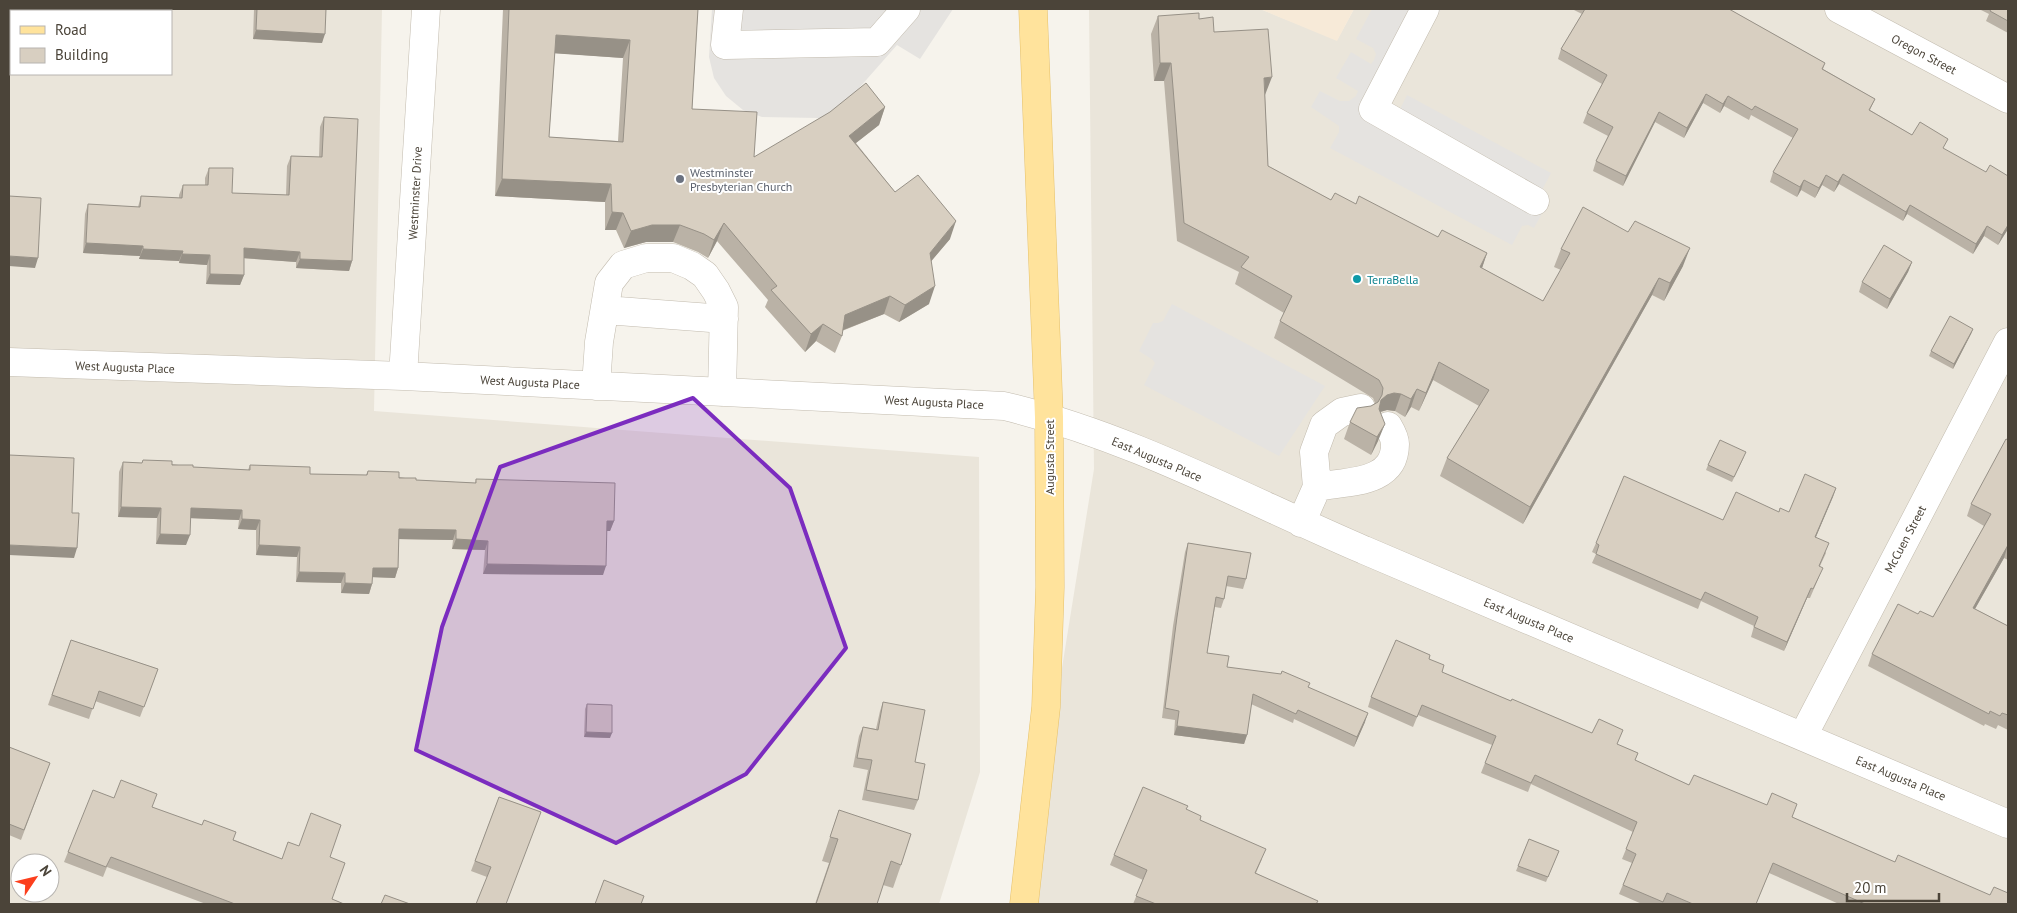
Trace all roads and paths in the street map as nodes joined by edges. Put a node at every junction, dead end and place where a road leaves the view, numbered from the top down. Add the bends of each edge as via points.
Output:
1 (426, 9) edge
2 (729, 9) edge
3 (906, 9) edge
4 (1033, 9) edge
5 (1425, 9) edge
6 (1839, 9) edge
7 (2008, 99) edge
8 (1535, 201) dead end
9 (605, 310) junction
10 (724, 319) junction
11 (2008, 342) edge
12 (9, 362) edge
13 (404, 376) junction
14 (596, 386) junction
15 (722, 392) junction
16 (1361, 408) edge
17 (1049, 417) junction
18 (1388, 426) dead end
19 (1317, 487) junction
20 (1301, 523) junction
21 (1802, 736) junction
22 (2008, 824) edge
23 (1024, 904) edge

1 - 13 street, Westminster Drive
2 - 3 street via 725,45 877,42
4 - 17 main road, Augusta Street
5 - 8 street via 1373,109
6 - 7 street, Oregon Street
9 - 10 street
9 - 10 street via 609,283 623,265 646,258 673,258 705,276 724,307
9 - 14 street
10 - 15 street
11 - 21 street, McCuen Street
12 - 13 street, West Augusta Place
13 - 14 street, West Augusta Place
14 - 15 street, West Augusta Place
15 - 17 street, West Augusta Place via 998,405
16 - 19 street via 1342,412 1324,425 1314,452
17 - 20 street, East Augusta Place via 1138,450
17 - 23 main road, Augusta Street via 1050,587 1046,707
18 - 19 street via 1396,443 1392,463 1379,475
19 - 20 street
20 - 21 street, East Augusta Place
21 - 22 street, East Augusta Place

